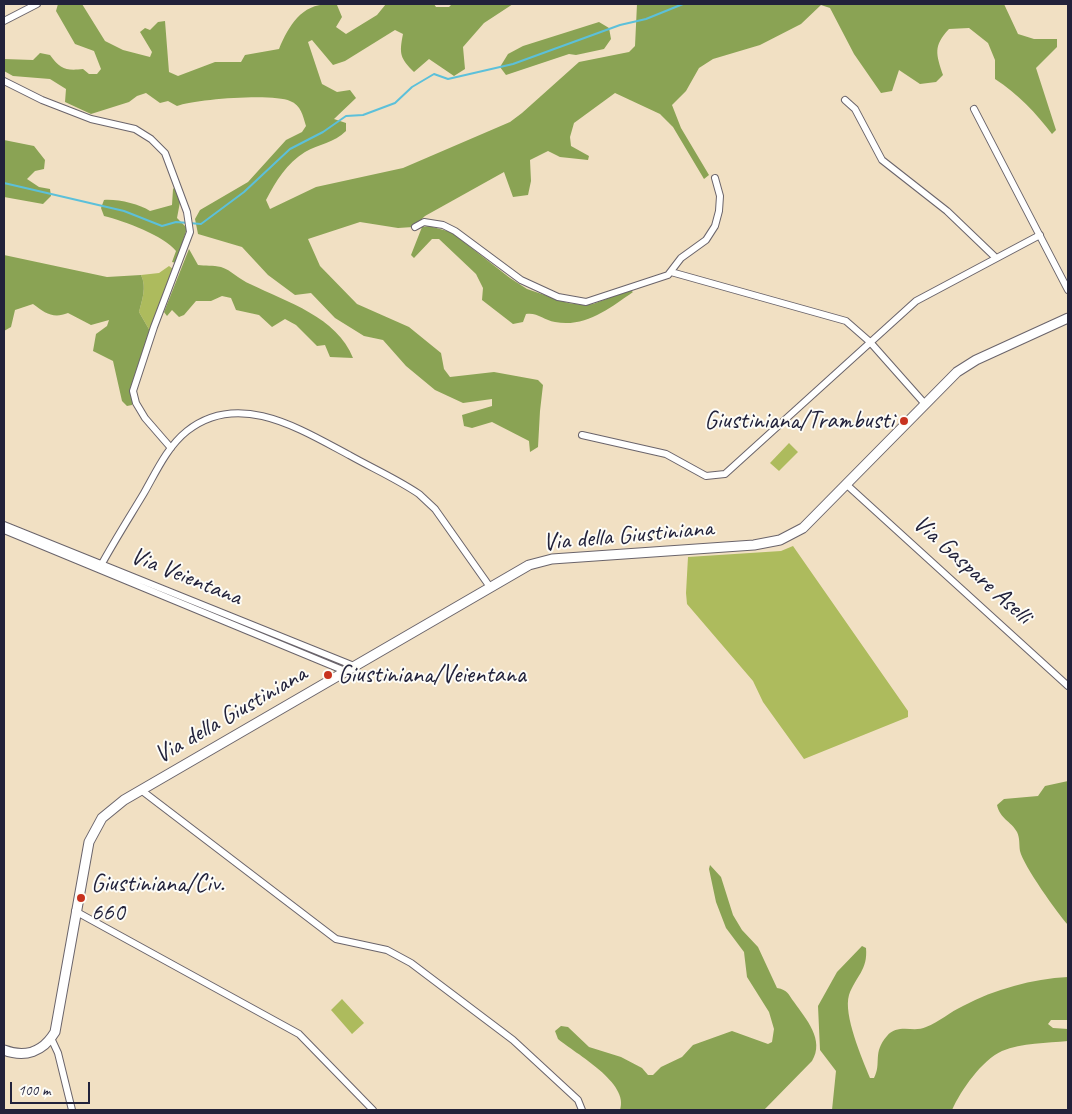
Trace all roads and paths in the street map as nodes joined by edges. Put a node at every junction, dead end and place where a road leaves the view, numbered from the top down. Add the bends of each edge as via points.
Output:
1 (35, 4) edge
2 (4, 21) edge
3 (4, 81) edge
4 (844, 100) dead end
5 (974, 109) dead end
6 (715, 178) dead end
7 (415, 227) dead end
8 (1040, 235) junction
9 (995, 257) junction
10 (671, 272) junction
11 (1068, 290) edge
12 (1068, 318) edge
13 (870, 342) junction
14 (925, 404) junction
15 (582, 435) dead end
16 (171, 448) junction
17 (848, 485) junction
18 (4, 524) edge
19 (4, 530) edge
20 (100, 566) junction
21 (490, 587) junction
22 (350, 669) junction
23 (1068, 686) edge
24 (141, 790) junction
25 (75, 911) junction
26 (51, 1038) junction
27 (4, 1050) edge
28 (72, 1110) edge
29 (373, 1110) edge
30 (582, 1110) edge

1 - 2 street
3 - 16 street via 91,119 134,130 151,139 166,154 190,232 133,388 140,410
4 - 9 street via 855,109 882,160 948,210
5 - 8 street
6 - 10 street via 720,203 712,231
7 - 10 street via 424,222 451,228 521,280 577,302 599,299
8 - 9 street
8 - 11 street
9 - 13 street via 916,301
10 - 13 street via 836,316 850,322
12 - 14 street, Via della Giustiniana via 969,364
13 - 14 street
13 - 15 street via 734,468 721,476 701,475 666,454
14 - 17 street, Via della Giustiniana
16 - 20 street
16 - 21 street via 194,426 222,415 258,414 290,425 424,498
17 - 21 street, Via della Giustiniana via 803,528 780,540 754,545 546,560 523,568
17 - 23 street, Via Gaspare Aselli
18 - 20 street, Via Veientana
19 - 20 street, Via Veientana
20 - 22 street, Via Veientana
21 - 22 street, Via della Giustiniana
22 - 24 street, Via della Giustiniana
24 - 25 street, Via della Giustiniana via 109,811 94,828 85,856
24 - 30 street, Via della Giustiniana via 336,938 388,950 411,962 512,1040 578,1100
25 - 26 street, Via della Giustiniana via 59,1016
25 - 29 street via 299,1034
26 - 27 street via 29,1053
26 - 28 street via 59,1056

